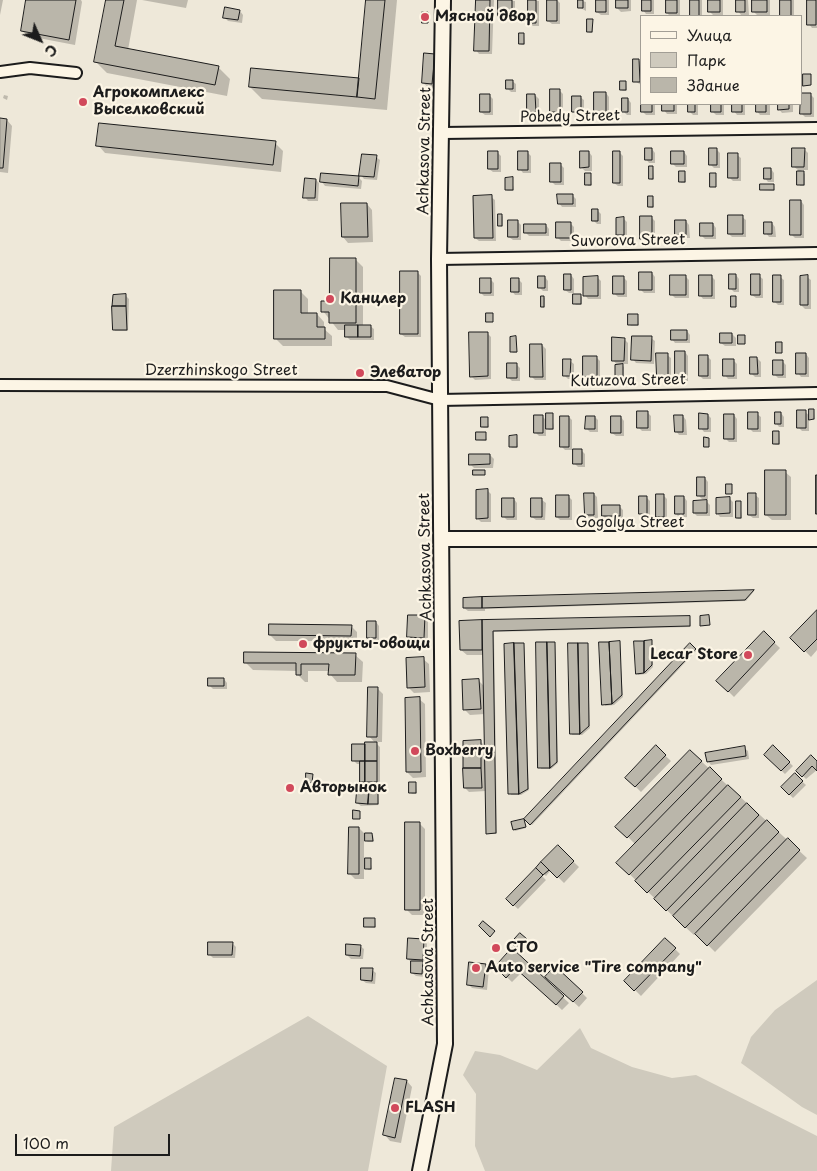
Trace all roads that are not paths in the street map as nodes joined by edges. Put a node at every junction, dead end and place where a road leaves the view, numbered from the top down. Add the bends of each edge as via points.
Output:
1 (443, 0) edge
2 (0, 72) edge
3 (76, 73) dead end
4 (817, 128) edge
5 (443, 133) junction
6 (817, 253) edge
7 (439, 259) junction
8 (0, 385) edge
9 (817, 393) edge
10 (440, 400) junction
11 (443, 539) junction
12 (817, 539) edge
13 (420, 1171) edge

1 - 5 main road, Achkasova Street
2 - 3 street via 30,68
4 - 5 street, Pobedy Street
5 - 7 main road, Achkasova Street
6 - 7 street, Suvorova Street
7 - 10 main road, Achkasova Street
8 - 10 street, Dzerzhinskogo Street via 387,386
9 - 10 street, Kutuzova Street
10 - 11 main road, Achkasova Street
11 - 12 main road, Gogolya Street
11 - 13 main road, Achkasova Street via 445,1044

